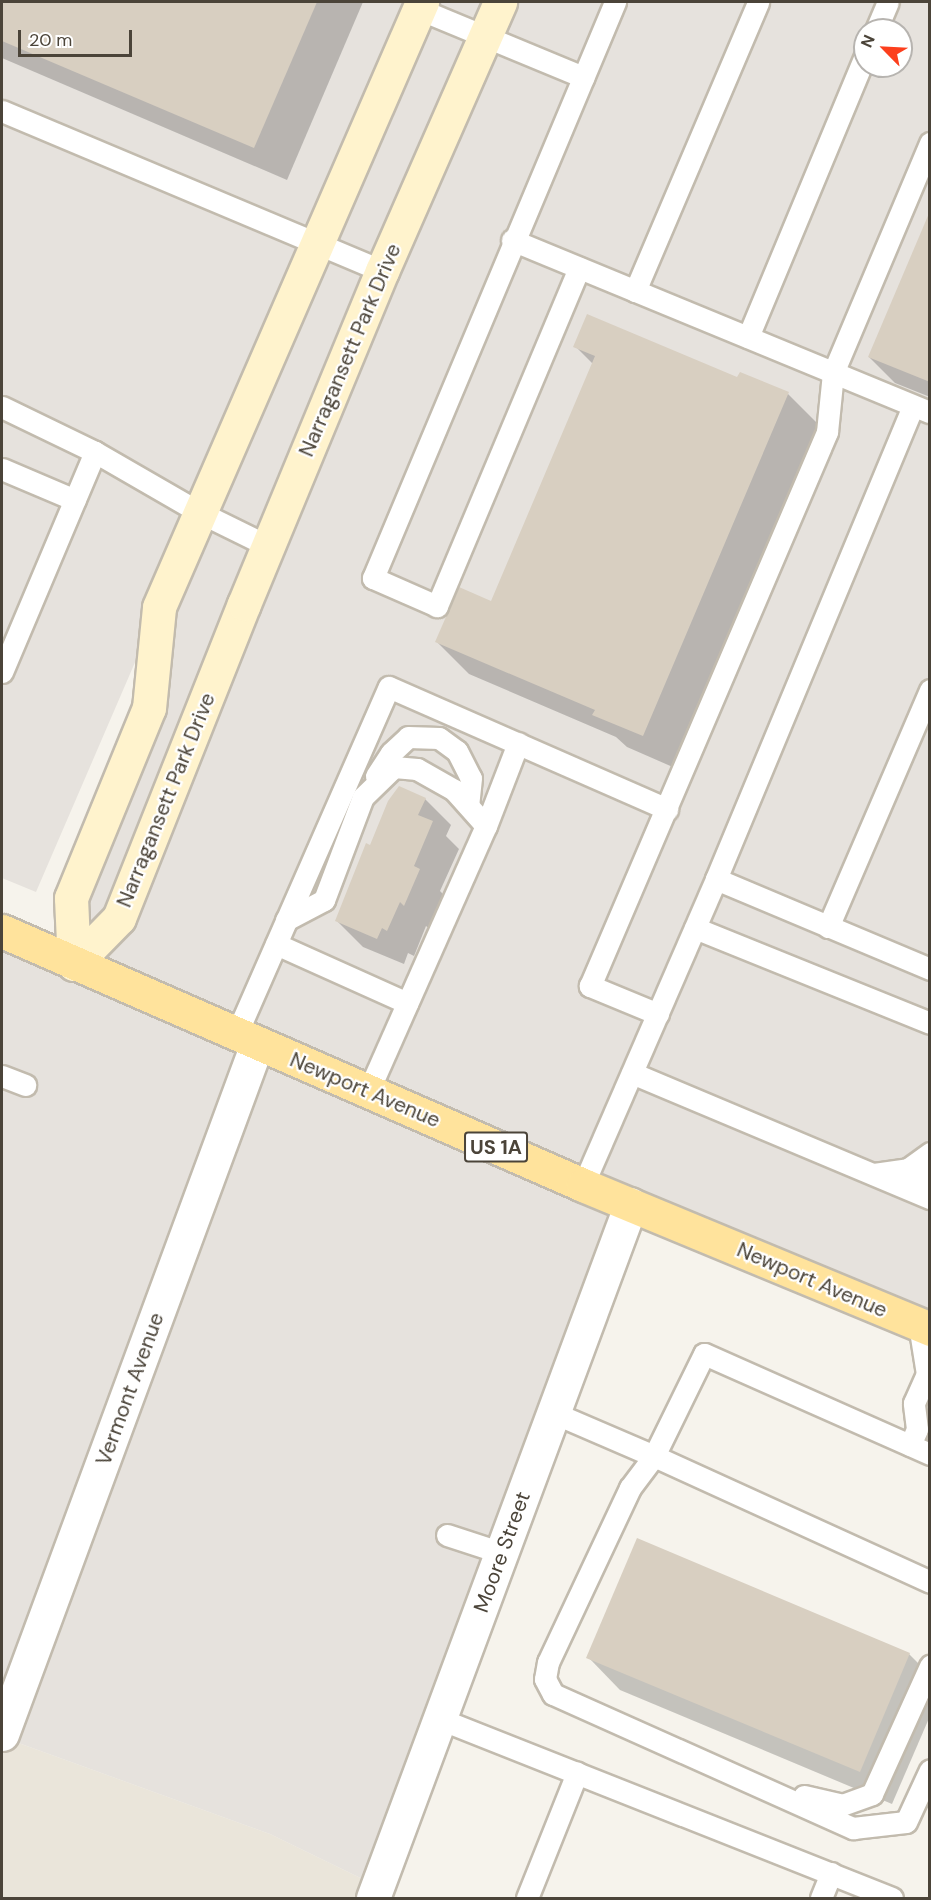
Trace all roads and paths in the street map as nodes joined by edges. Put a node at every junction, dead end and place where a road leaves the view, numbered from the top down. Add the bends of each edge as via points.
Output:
1 (500, 2) edge
2 (615, 2) edge
3 (758, 2) edge
4 (888, 2) edge
5 (420, 5) edge
6 (881, 18) edge
7 (485, 35) junction
8 (583, 76) junction
9 (856, 78) edge
10 (2, 111) edge
11 (930, 143) edge
12 (512, 240) junction
13 (316, 244) junction
14 (579, 268) junction
15 (382, 271) junction
16 (635, 291) junction
17 (747, 337) junction
18 (833, 373) junction
19 (2, 407) edge
20 (921, 409) edge
21 (95, 452) junction
22 (2, 469) edge
23 (75, 500) junction
24 (199, 512) junction
25 (268, 546) junction
26 (2, 672) edge
27 (930, 690) edge
28 (518, 743) junction
29 (363, 797) junction
30 (669, 802) junction
31 (468, 805) junction
32 (486, 826) junction
33 (716, 879) junction
34 (286, 920) junction
35 (828, 927) junction
36 (695, 928) junction
37 (2, 931) edge
38 (276, 944) junction
39 (74, 964) junction
40 (929, 967) edge
41 (407, 1003) junction
42 (658, 1014) junction
43 (930, 1023) edge
44 (247, 1039) junction
45 (632, 1073) junction
46 (2, 1076) edge
47 (25, 1085) dead end
48 (368, 1092) junction
49 (930, 1153) edge
50 (909, 1169) junction
51 (873, 1174) junction
52 (930, 1179) edge
53 (583, 1185) junction
54 (930, 1198) edge
55 (631, 1204) junction
56 (924, 1326) edge
57 (554, 1413) junction
58 (919, 1432) edge
59 (930, 1454) edge
60 (654, 1456) junction
61 (447, 1535) dead end
62 (502, 1553) junction
63 (930, 1582) edge
64 (930, 1666) edge
65 (440, 1719) junction
66 (2, 1734) edge
67 (930, 1770) edge
68 (577, 1773) junction
69 (742, 1779) junction
70 (831, 1873) junction
71 (373, 1899) edge
72 (527, 1899) edge
73 (820, 1899) edge
74 (892, 1899) edge

1 - 7 street, Narragansett Park Drive
2 - 8 lane
3 - 16 lane
4 - 6 lane
5 - 7 lane
5 - 13 street
7 - 8 lane
7 - 15 street, Narragansett Park Drive
8 - 12 lane
9 - 17 lane
10 - 13 lane
11 - 18 lane
12 - 14 lane
12 - 14 lane via 373,578 437,606
13 - 15 lane
13 - 24 street
14 - 16 lane
15 - 25 street, Narragansett Park Drive
16 - 17 lane
17 - 18 lane
18 - 20 lane
18 - 30 lane via 827,432
19 - 21 lane
20 - 33 lane
21 - 23 lane
21 - 24 lane
22 - 23 lane
23 - 26 lane
24 - 25 lane
24 - 39 street via 159,607 149,708 71,898
25 - 39 street, Narragansett Park Drive via 119,918
27 - 35 lane
28 - 30 lane
28 - 32 lane
28 - 34 lane via 389,687
29 - 31 lane via 394,767 417,769 454,790
29 - 31 lane via 391,753 408,737 439,738 457,751 471,778
29 - 34 lane via 324,900
30 - 42 lane via 590,986
31 - 32 lane
32 - 41 lane
33 - 35 lane
33 - 36 lane
34 - 38 lane
35 - 40 lane
36 - 42 lane
36 - 43 lane
37 - 39 main road, Newport Avenue / US 1A
38 - 41 lane
38 - 44 lane
39 - 44 main road, Newport Avenue / US 1A
41 - 48 lane
42 - 45 lane
44 - 48 main road, Newport Avenue / US 1A
44 - 66 street, Vermont Avenue
45 - 51 lane
45 - 53 lane
46 - 47 lane
48 - 53 main road, Newport Avenue / US 1A
49 - 50 lane
50 - 51 lane
50 - 52 lane
51 - 54 lane
53 - 55 main road, Newport Avenue / US 1A
55 - 56 main road, Newport Avenue / US 1A
55 - 57 street, Moore Street
56 - 58 lane via 927,1374 914,1403
57 - 60 lane
57 - 62 street, Moore Street
58 - 59 lane
58 - 60 lane via 704,1354
60 - 63 lane
60 - 69 lane via 630,1488 548,1662 545,1679 553,1694
61 - 62 lane
62 - 65 street, Moore Street
64 - 69 lane via 872,1794 842,1805
65 - 68 lane
65 - 71 street, Moore Street
67 - 69 lane via 906,1822 853,1828
68 - 70 lane
68 - 72 lane
70 - 73 lane
70 - 74 lane

